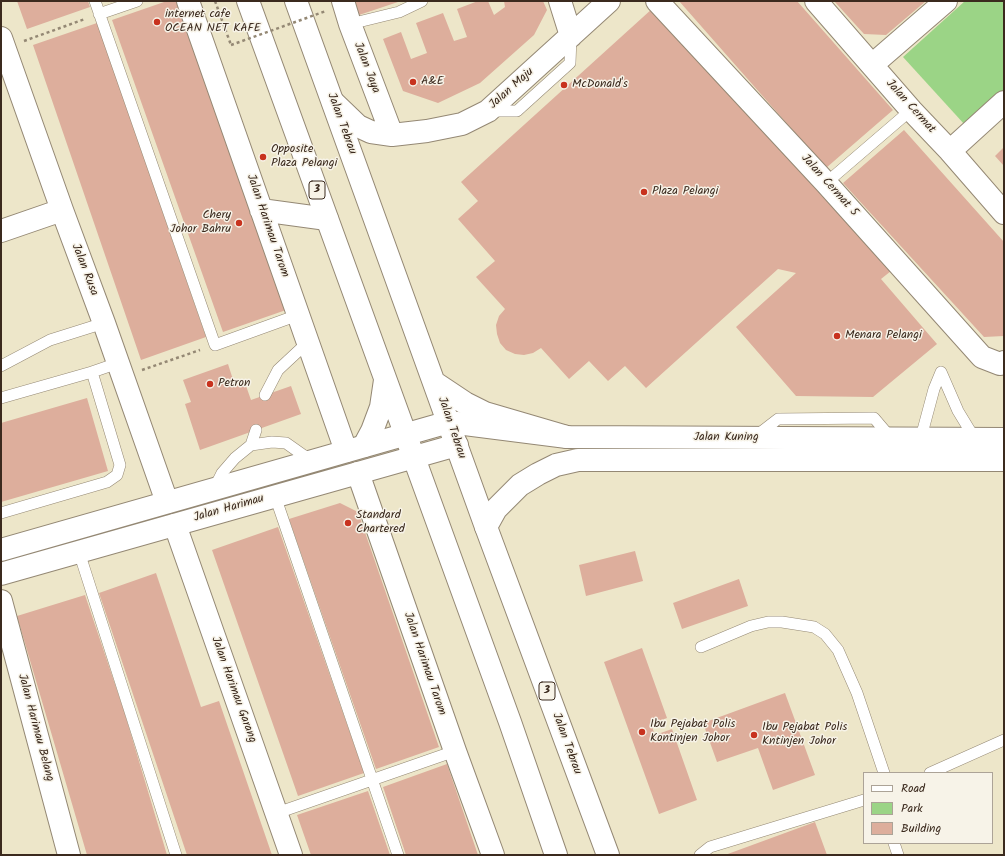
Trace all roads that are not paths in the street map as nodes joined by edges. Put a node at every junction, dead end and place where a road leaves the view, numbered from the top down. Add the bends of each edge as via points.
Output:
1 (95, 1) edge
2 (137, 1) edge
3 (188, 1) edge
4 (248, 1) edge
5 (296, 1) edge
6 (422, 1) edge
7 (560, 1) edge
8 (609, 1) edge
9 (657, 1) edge
10 (816, 1) edge
11 (946, 1) edge
12 (334, 6) edge
13 (99, 14) junction
14 (350, 24) junction
15 (571, 36) junction
16 (3, 43) edge
17 (872, 65) junction
18 (333, 102) junction
19 (1004, 102) edge
20 (911, 110) junction
21 (392, 135) junction
22 (950, 151) junction
23 (826, 183) junction
24 (62, 210) junction
25 (262, 210) junction
26 (1004, 213) edge
27 (327, 219) junction
28 (1, 231) edge
29 (298, 315) junction
30 (104, 323) junction
31 (308, 342) junction
32 (1004, 362) edge
33 (1, 366) edge
34 (120, 370) junction
35 (92, 372) junction
36 (385, 379) junction
37 (435, 383) junction
38 (265, 395) dead end
39 (1, 398) edge
40 (449, 422) junction
41 (256, 430) dead end
42 (405, 434) junction
43 (567, 437) junction
44 (920, 438) junction
45 (975, 438) junction
46 (1004, 439) edge
47 (457, 444) junction
48 (251, 445) junction
49 (355, 449) junction
50 (414, 457) junction
51 (315, 460) junction
52 (917, 460) junction
53 (1004, 460) edge
54 (358, 473) junction
55 (214, 489) junction
56 (275, 496) junction
57 (167, 502) junction
58 (1, 513) edge
59 (175, 525) junction
60 (486, 527) junction
61 (1, 550) edge
62 (79, 552) junction
63 (1, 574) edge
64 (1, 601) edge
65 (701, 647) dead end
66 (1004, 740) edge
67 (455, 751) junction
68 (884, 772) edge
69 (932, 772) edge
70 (372, 779) junction
71 (863, 800) edge
72 (277, 813) junction
73 (894, 844) edge
74 (69, 855) edge
75 (176, 855) edge
76 (291, 855) edge
77 (398, 855) edge
78 (493, 855) edge
79 (556, 855) edge
80 (608, 855) edge
81 (700, 855) edge
82 (898, 855) edge

1 - 13 lane
2 - 13 lane
3 - 25 main road, Jalan Harimau Tarom
4 - 27 main road, 3
5 - 18 main road, Jalan Tebrau / 3
6 - 14 lane via 399,12
7 - 15 main road
8 - 15 main road, Jalan Maju
9 - 23 main road, Jalan Cermat 5
10 - 17 main road, Jalan Cermat
11 - 17 main road
12 - 14 main road, Jalan Jaya
13 - 29 lane via 215,344
14 - 21 main road, Jalan Jaya
15 - 21 main road, Jalan Maju via 488,112 462,124
16 - 24 main road, Jalan Rusa
17 - 20 main road, Jalan Cermat
18 - 21 main road, Jalan Maju via 358,126 371,132
18 - 37 main road, Jalan Tebrau / 3
19 - 22 main road
20 - 22 main road, Jalan Cermat
20 - 23 lane
22 - 26 main road, Jalan Cermat
23 - 32 main road, Jalan Cermat 5 via 982,357 1000,364
24 - 28 main road
24 - 30 main road, Jalan Rusa
25 - 27 main road
25 - 29 main road, Jalan Harimau Tarom
27 - 36 main road, 3
29 - 31 main road, Jalan Harimau Tarom
30 - 33 lane via 50,340
30 - 34 main road, Jalan Rusa
31 - 38 lane via 278,370
31 - 49 main road, Jalan Harimau Tarom
34 - 35 lane
34 - 57 main road, Jalan Rusa
35 - 39 lane
35 - 58 lane via 120,465 117,475 107,482
36 - 42 main road, 3
36 - 49 main road via 381,407 372,431
37 - 40 main road, Jalan Tebrau / 3
37 - 43 main road via 465,403 486,413
40 - 42 main road, Jalan Harimau
40 - 43 main road, Jalan Kuning
40 - 47 main road, Jalan Tebrau / 3
41 - 48 lane
42 - 49 main road, Jalan Harimau
42 - 50 main road, 3
43 - 44 main road, Jalan Kuning
44 - 45 main road, Jalan Kuning
44 - 45 lane via 941,372 958,411
44 - 52 lane
45 - 46 main road, Jalan Kuning
47 - 50 main road, Jalan Harimau
47 - 60 main road, Jalan Tebrau / 3
48 - 51 lane via 286,443
48 - 55 lane via 222,473
49 - 51 main road, Jalan Harimau
50 - 54 main road, Jalan Harimau
50 - 79 main road, 3
51 - 55 main road, Jalan Harimau
52 - 53 main road, Jalan Kuning
52 - 60 main road, Jalan Kuning via 578,460 556,465 520,485 496,509
54 - 56 main road, Jalan Harimau
54 - 67 main road, Jalan Harimau Tarom
55 - 57 main road, Jalan Harimau
56 - 59 main road, Jalan Harimau
56 - 70 lane
57 - 61 main road, Jalan Harimau
59 - 62 main road, Jalan Harimau
59 - 72 main road, Jalan Harimau Garang
60 - 80 main road, Jalan Tebrau / 3
62 - 63 main road, Jalan Harimau
62 - 75 lane
64 - 74 main road, Jalan Harimau Belang
65 - 68 lane via 751,626 768,622 814,627 825,634 838,650 857,693
66 - 69 lane
67 - 70 lane
67 - 78 main road, Jalan Harimau Tarom
70 - 72 lane
70 - 77 lane
71 - 81 lane via 710,847
72 - 76 main road, Jalan Harimau Garang
73 - 82 lane

